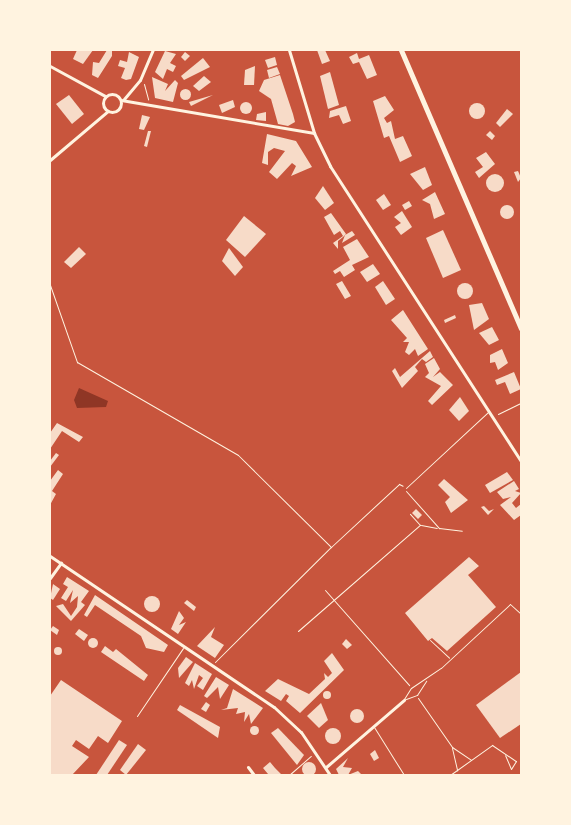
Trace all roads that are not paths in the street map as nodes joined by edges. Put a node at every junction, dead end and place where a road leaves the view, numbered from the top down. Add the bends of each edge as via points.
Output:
1 (153, 50) edge
2 (289, 50) edge
3 (401, 50) edge
4 (50, 66) edge
5 (105, 96) junction
6 (122, 100) junction
7 (108, 111) junction
8 (314, 133) junction
9 (50, 160) edge
10 (521, 328) edge
11 (490, 411) junction
12 (521, 461) edge
13 (406, 488) road end
14 (50, 556) edge
15 (60, 563) junction
16 (50, 578) edge
17 (521, 614) edge
18 (430, 640) dead end
19 (184, 646) junction
20 (450, 658) junction
21 (426, 680) junction
22 (404, 700) junction
23 (137, 716) dead end
24 (373, 727) junction
25 (248, 767) dead end
26 (326, 768) junction
27 (254, 775) edge
28 (330, 775) edge
29 (404, 775) edge

1 - 6 street via 141,77
2 - 8 street
3 - 10 main road
4 - 5 street
5 - 6 street via 114,93
5 - 7 street via 102,103
6 - 7 street via 118,110
6 - 8 street via 149,102
7 - 9 street
8 - 11 street via 339,181
11 - 12 street
11 - 13 lane
14 - 15 street
15 - 16 street
15 - 19 street
17 - 20 lane via 510,604
18 - 20 lane
19 - 23 lane
19 - 26 street via 274,707 316,752
20 - 21 lane
21 - 22 lane via 411,688
21 - 22 lane via 417,695
22 - 24 street
24 - 26 street
24 - 29 lane
25 - 27 street
26 - 28 street

